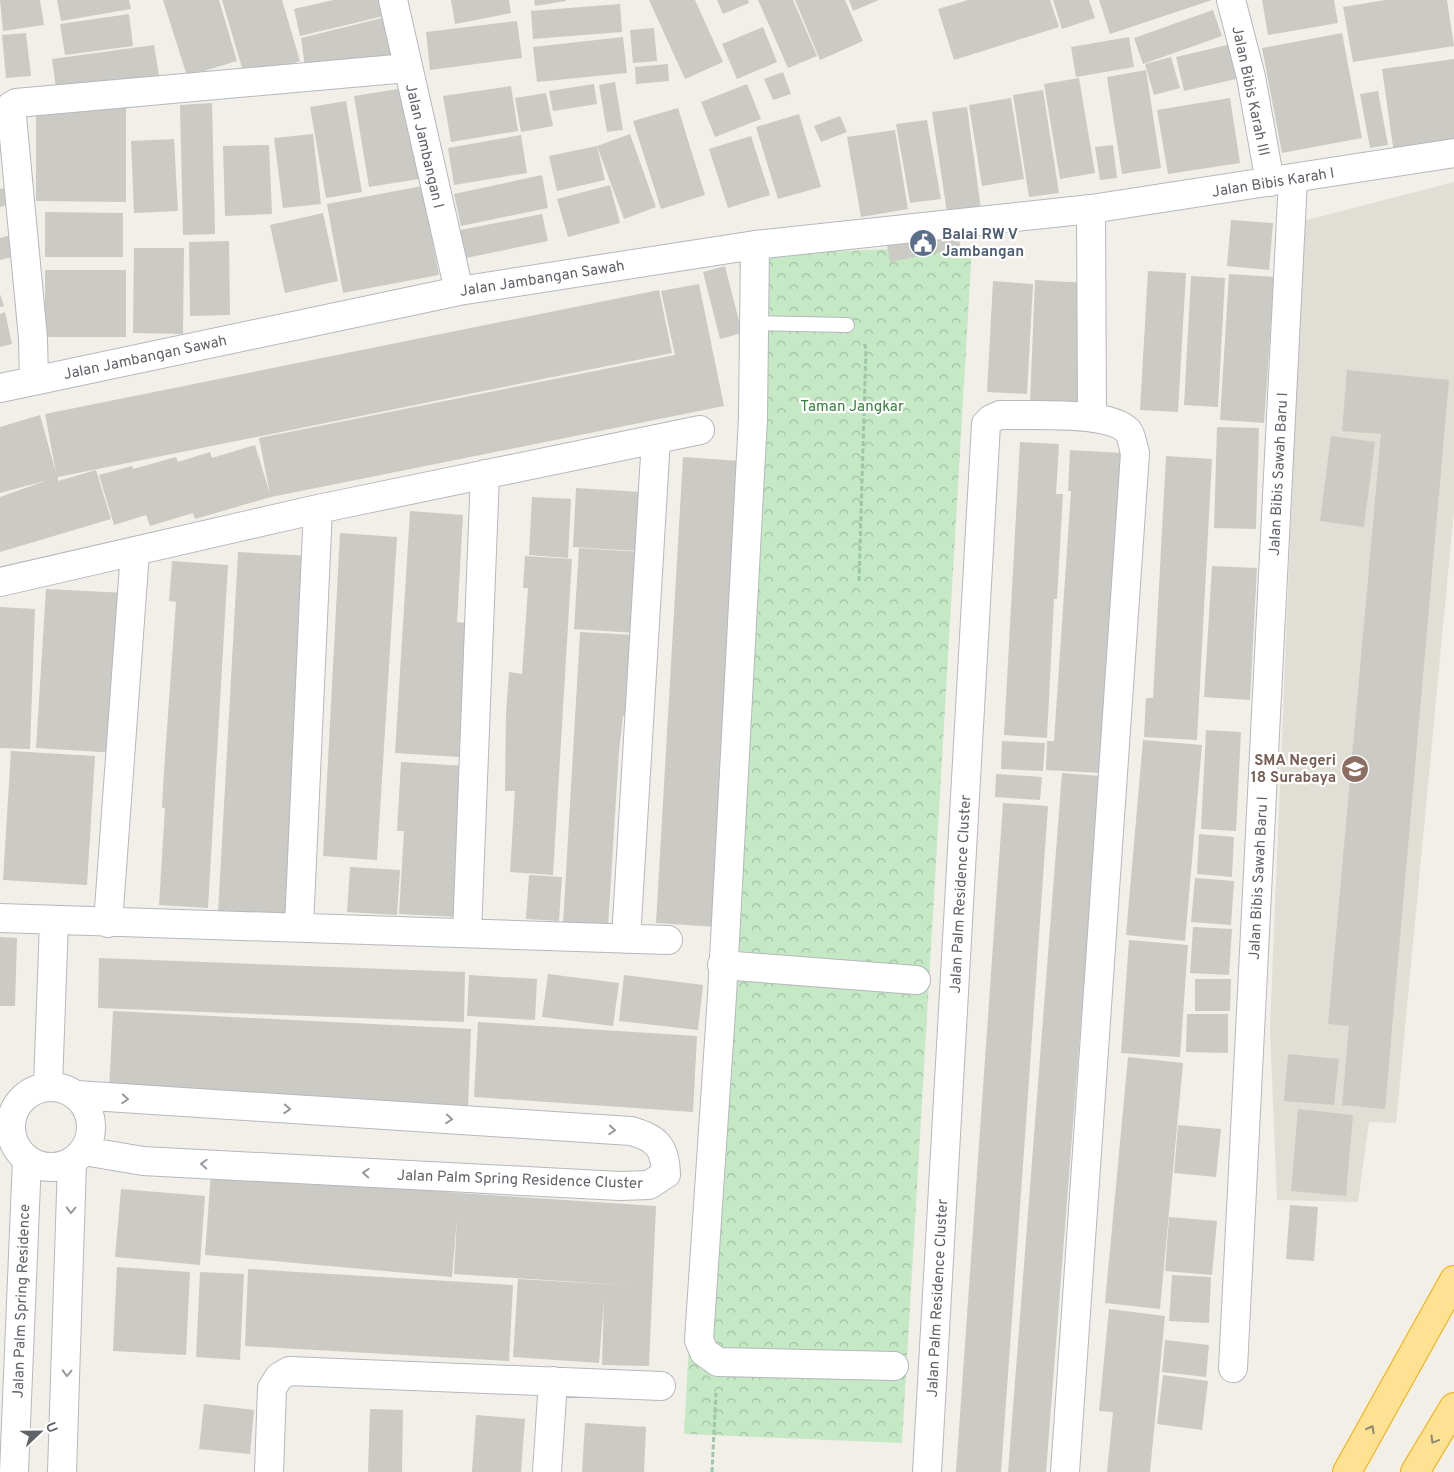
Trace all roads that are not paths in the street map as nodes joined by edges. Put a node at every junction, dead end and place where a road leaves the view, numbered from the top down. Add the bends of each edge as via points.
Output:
1 (393, 0) edge
2 (1231, 0) edge
3 (407, 68) junction
4 (1454, 152) edge
5 (1281, 181) junction
6 (1091, 210) junction
7 (755, 245) junction
8 (459, 291) junction
9 (755, 323) junction
10 (847, 325) road end
11 (34, 380) junction
12 (0, 388) edge
13 (1092, 416) junction
14 (700, 430) dead end
15 (656, 438) junction
16 (485, 474) junction
17 (318, 509) junction
18 (135, 552) junction
19 (0, 582) edge
20 (0, 918) edge
21 (54, 921) junction
22 (108, 923) junction
23 (299, 926) junction
24 (467, 934) junction
25 (626, 939) junction
26 (668, 940) dead end
27 (722, 965) junction
28 (916, 980) dead end
29 (48, 1086) junction
30 (76, 1096) junction
31 (10, 1101) edge
32 (14, 1151) edge
33 (78, 1156) junction
34 (1454, 1280) edge
35 (894, 1366) dead end
36 (1233, 1368) dead end
37 (552, 1381) junction
38 (661, 1386) dead end
39 (1454, 1407) edge
40 (14, 1472) edge
41 (62, 1472) edge
42 (269, 1472) edge
43 (547, 1472) edge
44 (927, 1472) edge
45 (1065, 1472) edge
46 (1347, 1472) edge
47 (1415, 1472) edge

1 - 3 street, Jalan Jambangan I
2 - 5 street, Jalan Bibis Karah III
3 - 8 street, Jalan Jambangan I
3 - 11 street via 16,103 11,106 34,338
4 - 5 street, Jalan Bibis Karah I
5 - 6 street, Jalan Bibis Karah I
5 - 36 street, Jalan Bibis Sawah Baru I
6 - 7 street, Jalan Jambangan Sawah
6 - 13 street
7 - 8 street, Jalan Jambangan Sawah
7 - 9 street
8 - 11 street, Jalan Jambangan Sawah
9 - 10 lane
9 - 27 street via 754,418
11 - 12 street, Jalan Jambangan Sawah
13 - 44 street, Jalan Palm Residence Cluster via 1000,415 986,424
13 - 45 street, Jalan Palm Residence Cluster via 1129,432 1135,453
14 - 15 street
15 - 16 street
15 - 25 street
16 - 17 street
16 - 24 street
17 - 18 street
17 - 23 street
18 - 19 street
18 - 22 street
20 - 21 street
21 - 22 street
21 - 29 street
22 - 23 street
23 - 24 street
24 - 25 street
25 - 26 street
27 - 28 street
27 - 35 street via 700,1340 704,1352 718,1362
29 - 30 street via 63,1088
29 - 31 street
30 - 33 street via 87,1107 91,1122 90,1137
30 -> 33 street, Jalan Palm Spring Residence Cluster via 631,1131 646,1135 659,1146 665,1156 666,1174 649,1185 620,1186
31 - 32 street
32 - 33 street via 41,1166 57,1167
32 - 40 street, Jalan Palm Spring Residence
33 -> 41 street
46 -> 34 highway
37 - 38 street
37 - 42 street via 288,1371 272,1388
37 - 43 street
39 -> 47 highway

